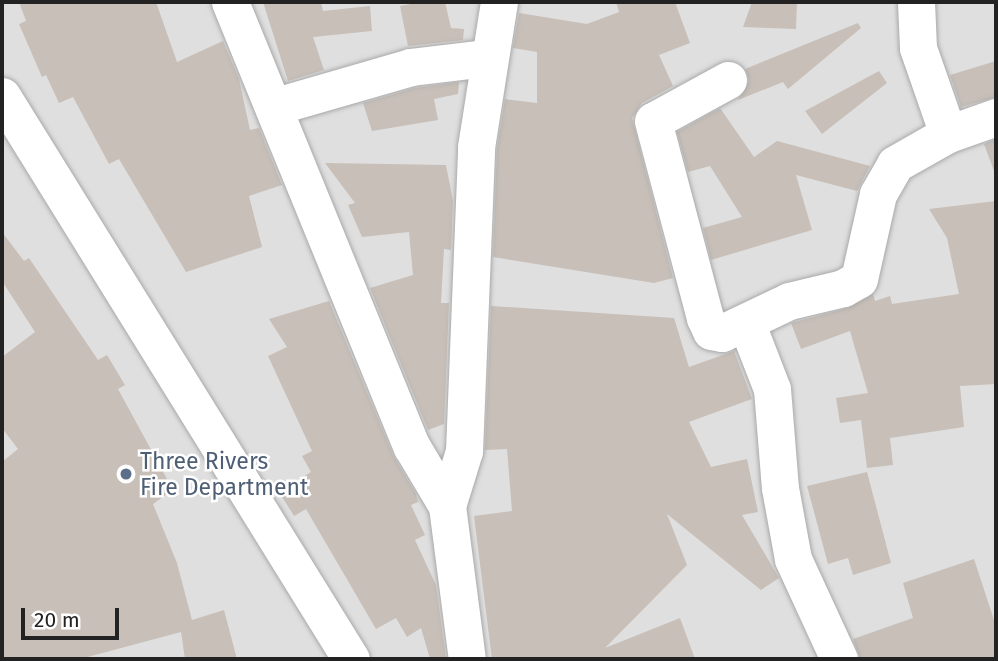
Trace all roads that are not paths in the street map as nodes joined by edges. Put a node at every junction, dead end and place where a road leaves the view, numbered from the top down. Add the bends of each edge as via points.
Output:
1 (230, 2) edge
2 (499, 2) edge
3 (916, 2) edge
4 (487, 58) junction
5 (728, 80) dead end
6 (2, 96) edge
7 (276, 106) junction
8 (996, 117) edge
9 (948, 134) junction
10 (746, 321) junction
11 (447, 506) junction
12 (351, 659) edge
13 (467, 659) edge
14 (839, 659) edge

1 - 7 street
2 - 4 street
3 - 9 street via 918,48
4 - 7 street via 411,68
4 - 11 street via 476,147 464,451
5 - 10 street via 664,112 653,121 653,134 711,331 722,333
6 - 12 street
7 - 11 street via 412,447
8 - 9 street
9 - 10 street via 895,164 883,179 859,279 843,288 789,301
10 - 14 street via 772,389 793,559
11 - 13 street

